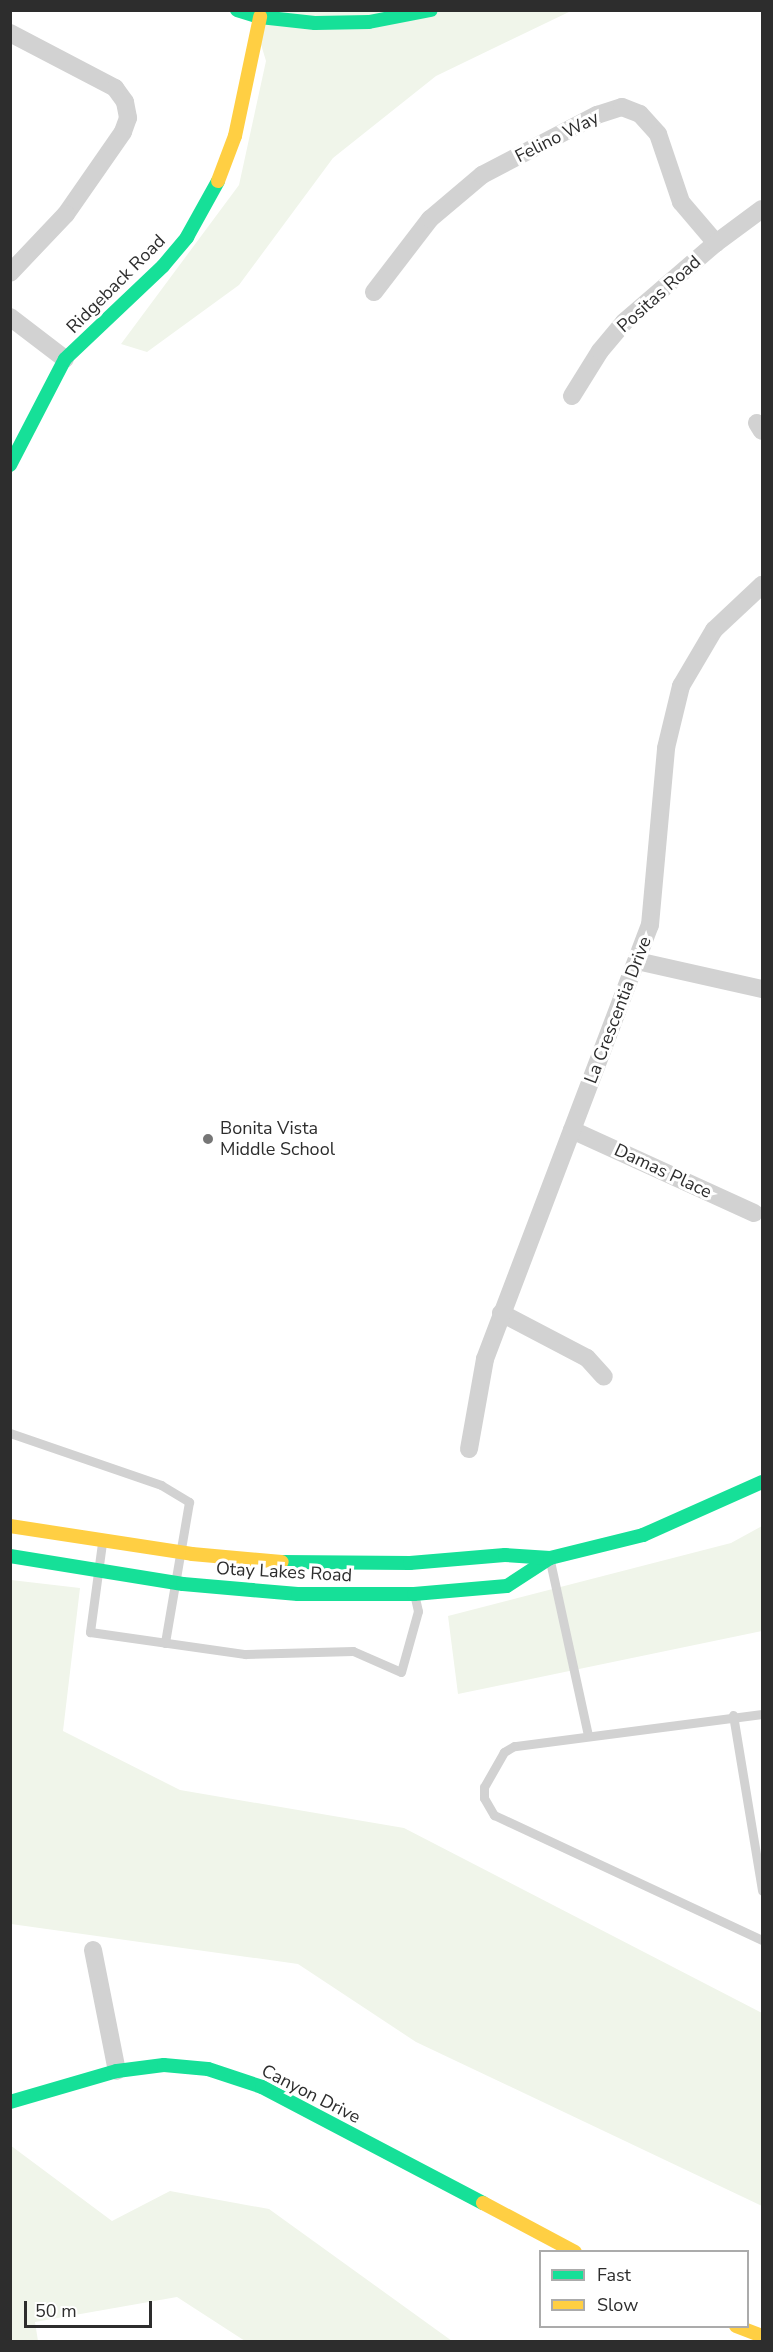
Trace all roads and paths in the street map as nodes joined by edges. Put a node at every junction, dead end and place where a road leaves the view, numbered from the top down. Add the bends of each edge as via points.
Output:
1 (237, 10) edge
2 (431, 10) edge
3 (260, 17) junction
4 (10, 33) edge
5 (762, 209) edge
6 (716, 243) junction
7 (10, 273) edge
8 (374, 292) dead end
9 (10, 317) edge
10 (65, 359) junction
11 (572, 396) dead end
12 (10, 465) edge
13 (762, 585) edge
14 (637, 962) junction
15 (762, 989) edge
16 (572, 1130) junction
17 (754, 1213) dead end
18 (501, 1313) junction
19 (604, 1377) dead end
20 (10, 1433) edge
21 (469, 1449) dead end
22 (762, 1482) edge
23 (10, 1526) edge
24 (102, 1540) junction
25 (182, 1553) junction
26 (10, 1556) edge
27 (550, 1558) junction
28 (99, 1570) junction
29 (175, 1582) junction
30 (414, 1594) junction
31 (165, 1643) junction
32 (733, 1714) junction
33 (762, 1714) edge
34 (588, 1735) junction
35 (762, 1891) edge
36 (762, 1940) edge
37 (93, 1950) dead end
38 (117, 2071) junction
39 (10, 2102) edge
40 (571, 2250) edge
41 (741, 2328) edge
42 (762, 2336) edge

1 - 3 street
2 - 3 street via 369,22
3 - 10 street, Ridgeback Road via 235,136 200,217 163,266
4 - 7 street via 115,88 125,102 128,118 123,132 66,214
5 - 6 street, Positas Road
6 - 8 street, Felino Way via 681,202 658,134 640,114 622,107 597,115 482,175 430,219
6 - 11 street, Positas Road via 624,322
9 - 10 street
10 - 12 street, Ridgeback Road
13 - 14 street, La Crescentia Drive via 714,630 681,686 666,748 650,925
14 - 15 street
14 - 16 street, La Crescentia Drive
16 - 17 street, Damas Place
16 - 18 street, La Crescentia Drive
18 - 19 street via 587,1358
18 - 21 street, La Crescentia Drive via 480,1372
20 - 25 lane via 161,1485 189,1502
22 - 27 street, Otay Lakes Road via 643,1535
23 - 24 street, Otay Lakes Road
24 - 25 street, Otay Lakes Road
24 - 28 lane
25 - 27 street, Otay Lakes Road via 292,1563 410,1563 505,1555
25 - 29 lane
26 - 28 street, Otay Lakes Road
27 - 30 street, Otay Lakes Road via 507,1586
27 - 34 lane
28 - 29 street, Otay Lakes Road
28 - 31 lane via 90,1632
29 - 30 street, Otay Lakes Road via 298,1594
29 - 31 lane
30 - 31 lane via 418,1611 401,1672 353,1651 245,1654
32 - 33 lane
32 - 34 lane
32 - 35 lane
34 - 36 lane via 514,1746 504,1752 484,1787 484,1798 494,1815
37 - 38 street
38 - 39 street, Canyon Drive
38 - 40 street, Canyon Drive via 164,2065 208,2069 262,2087
41 - 42 street

